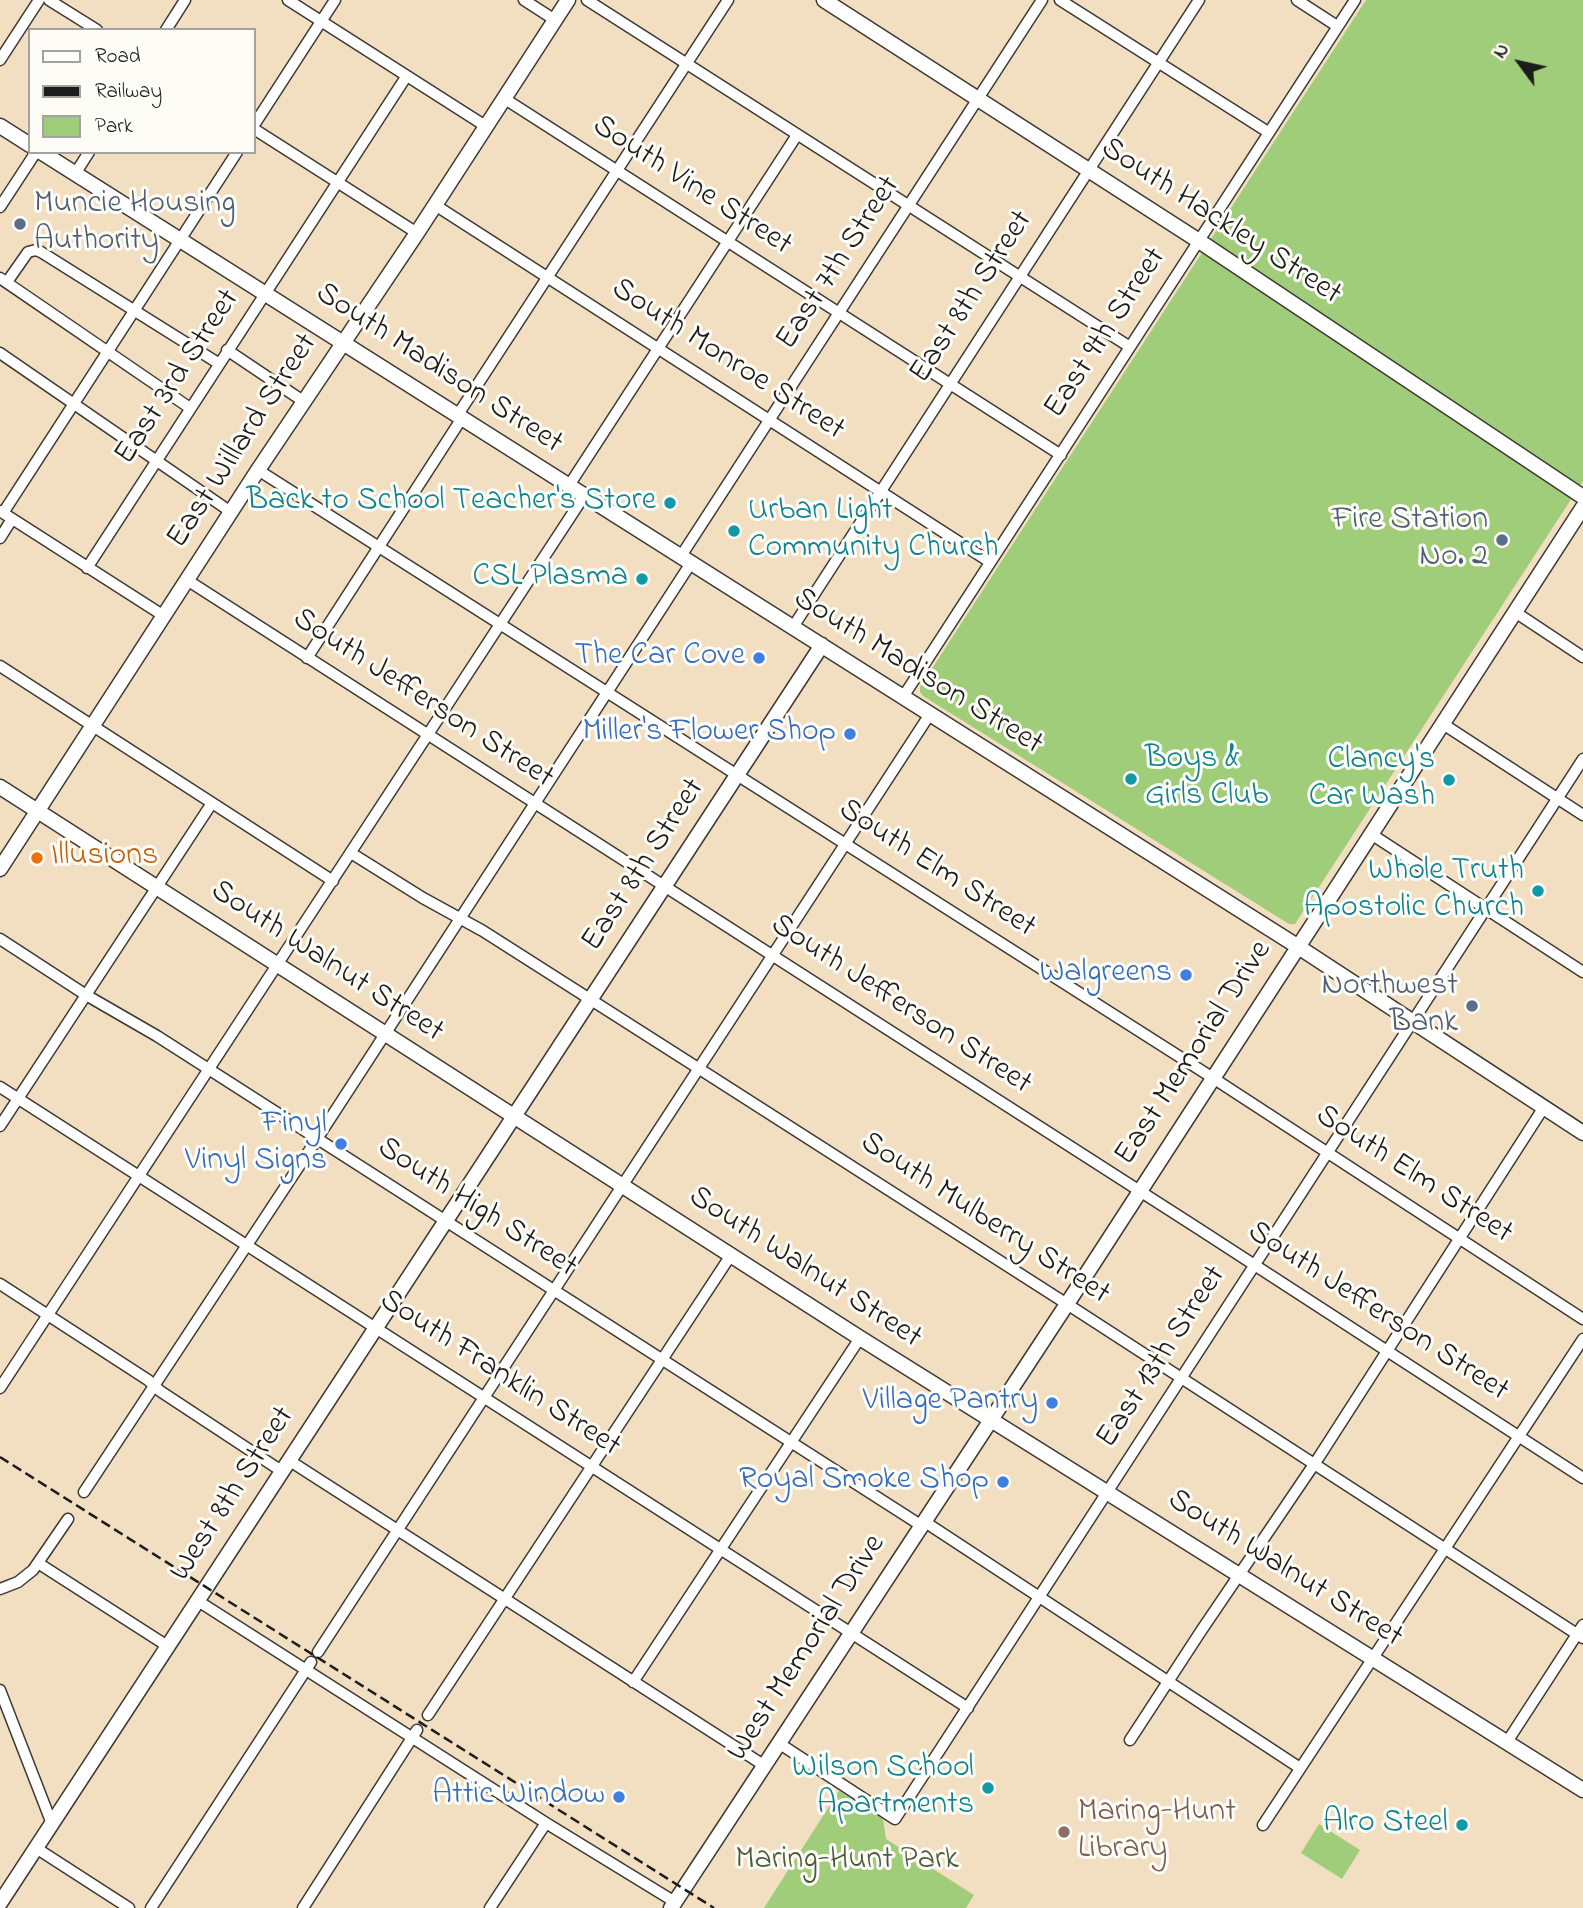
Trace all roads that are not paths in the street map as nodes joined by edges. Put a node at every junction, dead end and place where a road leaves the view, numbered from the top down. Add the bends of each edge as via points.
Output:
1 (38, 0) edge
2 (50, 0) edge
3 (185, 0) edge
4 (288, 0) edge
5 (335, 0) edge
6 (524, 0) edge
7 (568, 0) edge
8 (587, 0) edge
9 (728, 0) edge
10 (824, 0) edge
11 (1042, 0) edge
12 (1060, 0) edge
13 (1199, 0) edge
14 (1297, 0) edge
15 (1354, 0) edge
16 (555, 20) junction
17 (321, 21) junction
18 (1337, 26) junction
19 (94, 28) edge
20 (167, 28) edge
21 (0, 60) edge
22 (1159, 63) junction
23 (687, 64) junction
24 (406, 77) junction
25 (505, 99) junction
26 (978, 99) junction
27 (256, 124) edge
28 (0, 126) edge
29 (486, 127) junction
30 (256, 128) edge
31 (1268, 132) junction
32 (797, 135) junction
33 (28, 144) edge
34 (35, 154) edge
35 (44, 154) edge
36 (88, 154) edge
37 (236, 154) edge
38 (1089, 170) junction
39 (617, 171) junction
40 (75, 174) junction
41 (338, 183) junction
42 (435, 205) junction
43 (909, 206) junction
44 (0, 207) edge
45 (417, 233) junction
46 (181, 240) junction
47 (1199, 240) junction
48 (728, 242) junction
49 (1020, 275) junction
50 (548, 278) junction
51 (4, 280) edge
52 (265, 294) junction
53 (135, 312) junction
54 (840, 313) junction
55 (342, 343) junction
56 (1130, 347) junction
57 (658, 348) junction
58 (227, 351) junction
59 (109, 352) junction
60 (0, 353) edge
61 (218, 363) junction
62 (950, 384) junction
63 (303, 401) junction
64 (74, 405) junction
65 (190, 408) junction
66 (459, 417) junction
67 (771, 420) junction
68 (1061, 455) junction
69 (155, 461) junction
70 (258, 470) junction
71 (568, 487) junction
72 (882, 491) junction
73 (584, 496) junction
74 (1583, 497) edge
75 (1583, 507) edge
76 (231, 512) junction
77 (5, 515) edge
78 (0, 538) edge
79 (379, 546) junction
80 (686, 560) junction
81 (990, 562) junction
82 (87, 568) junction
83 (187, 580) junction
84 (1515, 612) junction
85 (164, 616) junction
86 (500, 623) junction
87 (793, 627) junction
88 (822, 645) junction
89 (1583, 657) edge
90 (307, 658) junction
91 (0, 666) edge
92 (608, 692) junction
93 (903, 696) junction
94 (930, 714) junction
95 (1443, 724) junction
96 (93, 727) junction
97 (428, 735) junction
98 (1583, 759) edge
99 (737, 775) junction
100 (0, 787) edge
101 (1557, 798) junction
102 (212, 803) junction
103 (536, 804) junction
104 (37, 812) junction
105 (1583, 815) edge
106 (1371, 834) junction
107 (845, 842) junction
108 (351, 853) junction
109 (0, 869) edge
110 (333, 881) junction
111 (156, 888) junction
112 (665, 888) junction
113 (1486, 909) junction
114 (461, 918) junction
115 (0, 939) edge
116 (1297, 946) junction
117 (772, 955) junction
118 (278, 966) junction
119 (1583, 972) edge
120 (86, 995) junction
121 (592, 1000) junction
122 (1413, 1023) junction
123 (385, 1034) junction
124 (698, 1068) junction
125 (209, 1070) junction
126 (1213, 1077) junction
127 (0, 1087) edge
128 (18, 1099) junction
129 (1544, 1107) junction
130 (515, 1118) junction
131 (0, 1126) edge
132 (1583, 1133) edge
133 (317, 1139) junction
134 (1328, 1152) junction
135 (139, 1177) junction
136 (623, 1186) junction
137 (1140, 1191) junction
138 (447, 1222) junction
139 (1460, 1238) junction
140 (247, 1245) junction
141 (731, 1255) junction
142 (1255, 1265) junction
143 (0, 1284) edge
144 (554, 1291) junction
145 (1067, 1304) junction
146 (49, 1314) junction
147 (1583, 1319) edge
148 (377, 1328) junction
149 (860, 1338) junction
150 (1583, 1339) edge
151 (1387, 1350) junction
152 (663, 1359) junction
153 (1182, 1378) junction
154 (154, 1385) junction
155 (0, 1388) edge
156 (485, 1397) junction
157 (990, 1420) junction
158 (1519, 1436) junction
159 (791, 1442) junction
160 (1313, 1464) junction
161 (593, 1466) junction
162 (286, 1467) junction
163 (1583, 1478) edge
164 (84, 1492) dead end
165 (1107, 1492) junction
166 (68, 1518) dead end
167 (923, 1524) junction
168 (397, 1530) junction
169 (720, 1549) junction
170 (1445, 1550) junction
171 (38, 1563) junction
172 (1239, 1575) junction
173 (0, 1589) edge
174 (1040, 1596) junction
175 (505, 1599) junction
176 (198, 1601) junction
177 (852, 1633) junction
178 (1581, 1633) edge
179 (169, 1647) junction
180 (1374, 1659) junction
181 (312, 1661) junction
182 (1168, 1681) junction
183 (633, 1682) junction
184 (0, 1690) edge
185 (968, 1707) junction
186 (428, 1715) dead end
187 (415, 1734) junction
188 (1130, 1740) dead end
189 (1507, 1742) junction
190 (780, 1744) junction
191 (765, 1766) junction
192 (1300, 1768) junction
193 (1583, 1790) edge
194 (545, 1823) junction
195 (52, 1824) junction
196 (1263, 1825) dead end
197 (36, 1848) junction
198 (0, 1903) edge
199 (673, 1905) edge
200 (121, 1906) edge
201 (151, 1908) edge
202 (303, 1908) edge
203 (490, 1908) edge

1 - 21 street
2 - 19 street
3 - 20 street
4 - 17 street
5 - 17 street
6 - 16 street
7 - 16 main road, East Willard Street
8 - 23 street
9 - 23 street
10 - 26 main road, South Hackley Street
11 - 26 street, East 7th Street
12 - 22 street
13 - 22 street, East 8th Street
14 - 18 street
15 - 18 street, East 9th Street
16 - 25 main road, East Willard Street
17 - 24 street
17 - 27 street
18 - 31 street, East 9th Street
22 - 31 street
22 - 38 street, East 8th Street
23 - 32 street
23 - 39 street
24 - 29 street
24 - 41 street, East 3rd Street
25 - 29 main road, East Willard Street
25 - 39 street, South Vine Street
26 - 38 main road, South Hackley Street
26 - 43 street, East 7th Street
28 - 33 main road
29 - 42 main road, East Willard Street
30 - 41 street
31 - 47 street, East 9th Street
32 - 43 street
32 - 48 street
34 - 44 street
35 - 40 main road, South Madison Street
36 - 40 street
37 - 46 street
38 - 47 main road, South Hackley Street
38 - 49 street, East 8th Street
39 - 48 street, South Vine Street
39 - 50 street
40 - 46 main road, South Madison Street
41 - 45 street
41 - 52 street, East 3rd Street
42 - 45 main road, East Willard Street
42 - 50 street, South Monroe Street
43 - 49 street
43 - 54 street, East 7th Street
45 - 55 main road, East Willard Street
46 - 52 main road, South Madison Street
46 - 53 street
47 - 56 street, East 9th Street
47 - 74 main road, South Hackley Street
48 - 54 street, South Vine Street
48 - 57 street
49 - 56 street
49 - 62 street, East 8th Street
50 - 57 street, South Monroe Street
50 - 66 street
51 - 53 street via 36,250
51 - 59 street
52 - 55 main road, South Madison Street
52 - 58 street, East 3rd Street
53 - 59 street
53 - 61 street
54 - 62 street, South Vine Street
54 - 67 street, East 7th Street
55 - 63 main road, East Willard Street
55 - 66 main road, South Madison Street
56 - 68 street, East 9th Street
57 - 67 street, South Monroe Street
57 - 71 street
58 - 61 street, East 3rd Street
58 - 63 street
59 - 64 street
59 - 65 street
60 - 64 street
61 - 65 street, East 3rd Street
62 - 68 street, South Vine Street
62 - 72 street, East 8th Street
63 - 70 main road, East Willard Street
64 - 69 street
64 - 77 street
65 - 69 street, East 3rd Street
66 - 71 main road, South Madison Street
66 - 79 street
67 - 72 street, South Monroe Street
67 - 80 street, East 7th Street
68 - 81 street, East 9th Street
69 - 76 street
69 - 82 street, East 3rd Street
70 - 76 main road, East Willard Street
70 - 79 street, South Elm Street
71 - 73 main road, South Madison Street
72 - 81 street, South Monroe Street
72 - 87 street, East 8th Street
73 - 80 main road, South Madison Street
73 - 86 street
75 - 84 main road, East Memorial Drive
76 - 83 main road, East Willard Street
77 - 78 street
77 - 82 street
79 - 86 street, South Elm Street
79 - 90 street
80 - 87 main road, South Madison Street
80 - 92 street, East 7th Street
81 - 93 street, East 9th Street
82 - 85 street
83 - 85 main road, East Willard Street
83 - 90 street, South Jefferson Street
84 - 89 street
84 - 95 main road, East Memorial Drive
85 - 96 main road, East Willard Street
86 - 92 street, South Elm Street
86 - 97 street
87 - 88 main road, South Madison Street
88 - 93 main road, South Madison Street
88 - 99 main road, East 8th Street
90 - 97 street, South Jefferson Street
91 - 96 street
92 - 99 street, South Elm Street
92 - 103 street, East 7th Street
93 - 94 main road, South Madison Street
94 - 107 street
94 - 116 main road, South Madison Street
95 - 101 street
95 - 106 main road, East Memorial Drive
96 - 102 street
96 - 104 main road, East Willard Street
97 - 103 street, South Jefferson Street
97 - 108 street
98 - 101 street, East 13th Street
99 - 107 street, South Elm Street
99 - 112 main road, East 8th Street
100 - 104 main road, South Walnut Street
101 - 105 street
101 - 113 street, East 13th Street
102 - 110 street
102 - 111 street
103 - 112 street, South Jefferson Street
103 - 114 street, East 7th Street
104 - 109 main road, East Willard Street
104 - 111 main road, South Walnut Street
106 - 113 street
106 - 116 main road, East Memorial Drive
107 - 117 street
107 - 126 street, South Elm Street
108 - 110 street
108 - 114 street, South Mulberry Street
110 - 118 street
111 - 118 main road, South Walnut Street
111 - 120 street
112 - 117 street, South Jefferson Street
112 - 121 main road, East 8th Street
113 - 119 street
113 - 122 street, East 13th Street
114 - 121 street, South Mulberry Street
114 - 123 street, East 7th Street
115 - 120 street, South High Street
116 - 122 main road, South Madison Street
116 - 126 main road, East Memorial Drive
117 - 124 street
117 - 137 street, South Jefferson Street
118 - 123 main road, South Walnut Street
118 - 125 street
120 - 125 street, South High Street
120 - 128 street
121 - 124 street, South Mulberry Street
121 - 130 main road, East 8th Street
122 - 129 main road, South Madison Street
122 - 134 street, East 13th Street
123 - 130 main road, South Walnut Street
123 - 133 street, East 7th Street
124 - 136 street
124 - 145 street, South Mulberry Street
125 - 133 street, South High Street
125 - 135 street
126 - 134 street, South Elm Street
126 - 137 main road, East Memorial Drive
127 - 128 street, South Franklin Street
128 - 131 street
128 - 135 street, South Franklin Street
129 - 132 main road, South Madison Street
129 - 139 street
130 - 136 main road, South Walnut Street
130 - 138 main road, West 8th Street
133 - 138 street, South High Street
133 - 140 street, East 7th Street
134 - 139 street, South Elm Street
134 - 142 street, East 13th Street
135 - 140 street, South Franklin Street
135 - 146 street
136 - 141 main road, South Walnut Street
136 - 144 street
137 - 142 street, South Jefferson Street
137 - 145 main road, East Memorial Drive
138 - 144 street, South High Street
138 - 148 main road, West 8th Street
139 - 147 street, South Elm Street
139 - 151 street
140 - 148 street, South Franklin Street
140 - 154 street, East 7th Street
141 - 149 main road, South Walnut Street
141 - 152 street
142 - 151 street, South Jefferson Street
142 - 153 street, East 13th Street
143 - 146 street
144 - 152 street, South High Street
144 - 156 street
145 - 153 street, South Mulberry Street
145 - 157 main road, East Memorial Drive
146 - 154 street
146 - 155 street
148 - 156 street, South Franklin Street
148 - 162 main road, West 8th Street
149 - 157 main road, South Walnut Street
149 - 159 street
150 - 158 street
151 - 158 street, South Jefferson Street
151 - 160 street
152 - 159 street, South High Street
152 - 161 street
153 - 160 street, South Mulberry Street
153 - 165 street, East 13th Street
154 - 162 street
154 - 164 street, East 7th Street
156 - 161 street, South Franklin Street
156 - 168 street
157 - 165 main road, South Walnut Street
157 - 167 main road, West Memorial Drive
158 - 163 street, South Jefferson Street
158 - 170 street
159 - 167 street, South High Street
159 - 169 street
160 - 170 street, South Mulberry Street
160 - 172 street
161 - 169 street, South Franklin Street
161 - 175 street
162 - 168 street
162 - 176 main road, West 8th Street
165 - 172 main road, South Walnut Street
165 - 174 street, East 13th Street
166 - 171 street
167 - 174 street, South High Street
167 - 177 main road, West Memorial Drive
168 - 175 street
168 - 181 street
169 - 177 street, South Franklin Street
169 - 183 street
170 - 178 street, South Mulberry Street
170 - 180 street
171 - 173 street via 24,1578
171 - 179 street
172 - 180 main road, South Walnut Street
172 - 182 street
174 - 182 street, South High Street
174 - 185 street, East 13th Street
175 - 183 street
175 - 186 street
176 - 179 main road, West 8th Street
176 - 181 street
177 - 185 street, South Franklin Street
177 - 190 main road, West Memorial Drive
178 - 189 street
179 - 195 main road, West 8th Street
180 - 189 main road, South Walnut Street
180 - 192 street
181 - 187 street
181 - 201 street
182 - 188 street
182 - 192 street, South High Street
183 - 191 street
184 - 195 street
185 - 190 street, East 13th Street via 895,1819
187 - 194 street
187 - 202 street
189 - 193 main road, South Walnut Street
190 - 191 main road, West Memorial Drive
191 - 199 main road, West Memorial Drive
192 - 196 street
194 - 199 street
194 - 203 street
195 - 197 main road, West 8th Street
197 - 198 main road, West 8th Street
197 - 200 street

